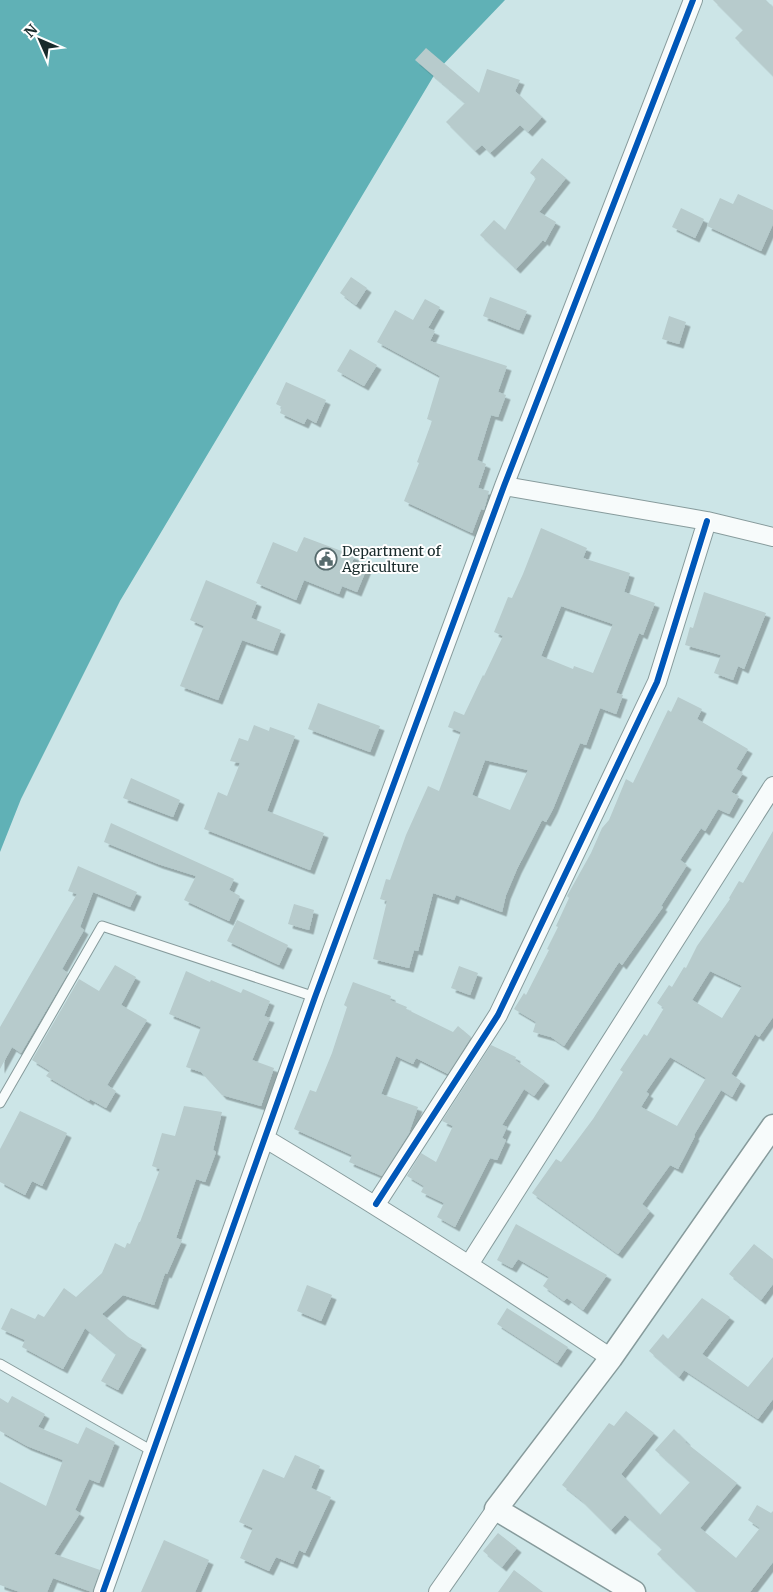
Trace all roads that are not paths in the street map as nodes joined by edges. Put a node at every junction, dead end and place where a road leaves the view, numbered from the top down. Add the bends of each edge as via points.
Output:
1 (692, 0) edge
2 (504, 486) junction
3 (707, 521) junction
4 (773, 537) edge
5 (773, 786) edge
6 (315, 997) junction
7 (0, 1103) edge
8 (773, 1126) edge
9 (266, 1139) junction
10 (376, 1204) junction
11 (470, 1263) junction
12 (610, 1358) junction
13 (0, 1364) edge
14 (154, 1452) junction
15 (496, 1509) junction
16 (104, 1592) edge
17 (438, 1592) edge
18 (634, 1592) edge

1 - 2 street
2 - 3 street
2 - 6 street
3 - 4 street
3 - 10 street via 657,682 498,1015
5 - 11 street
6 - 7 lane via 102,926
6 - 9 street
8 - 12 street
9 - 10 street
9 - 14 street
10 - 11 street
11 - 12 street
12 - 15 street
13 - 14 lane
14 - 16 street
15 - 17 street
15 - 18 street

